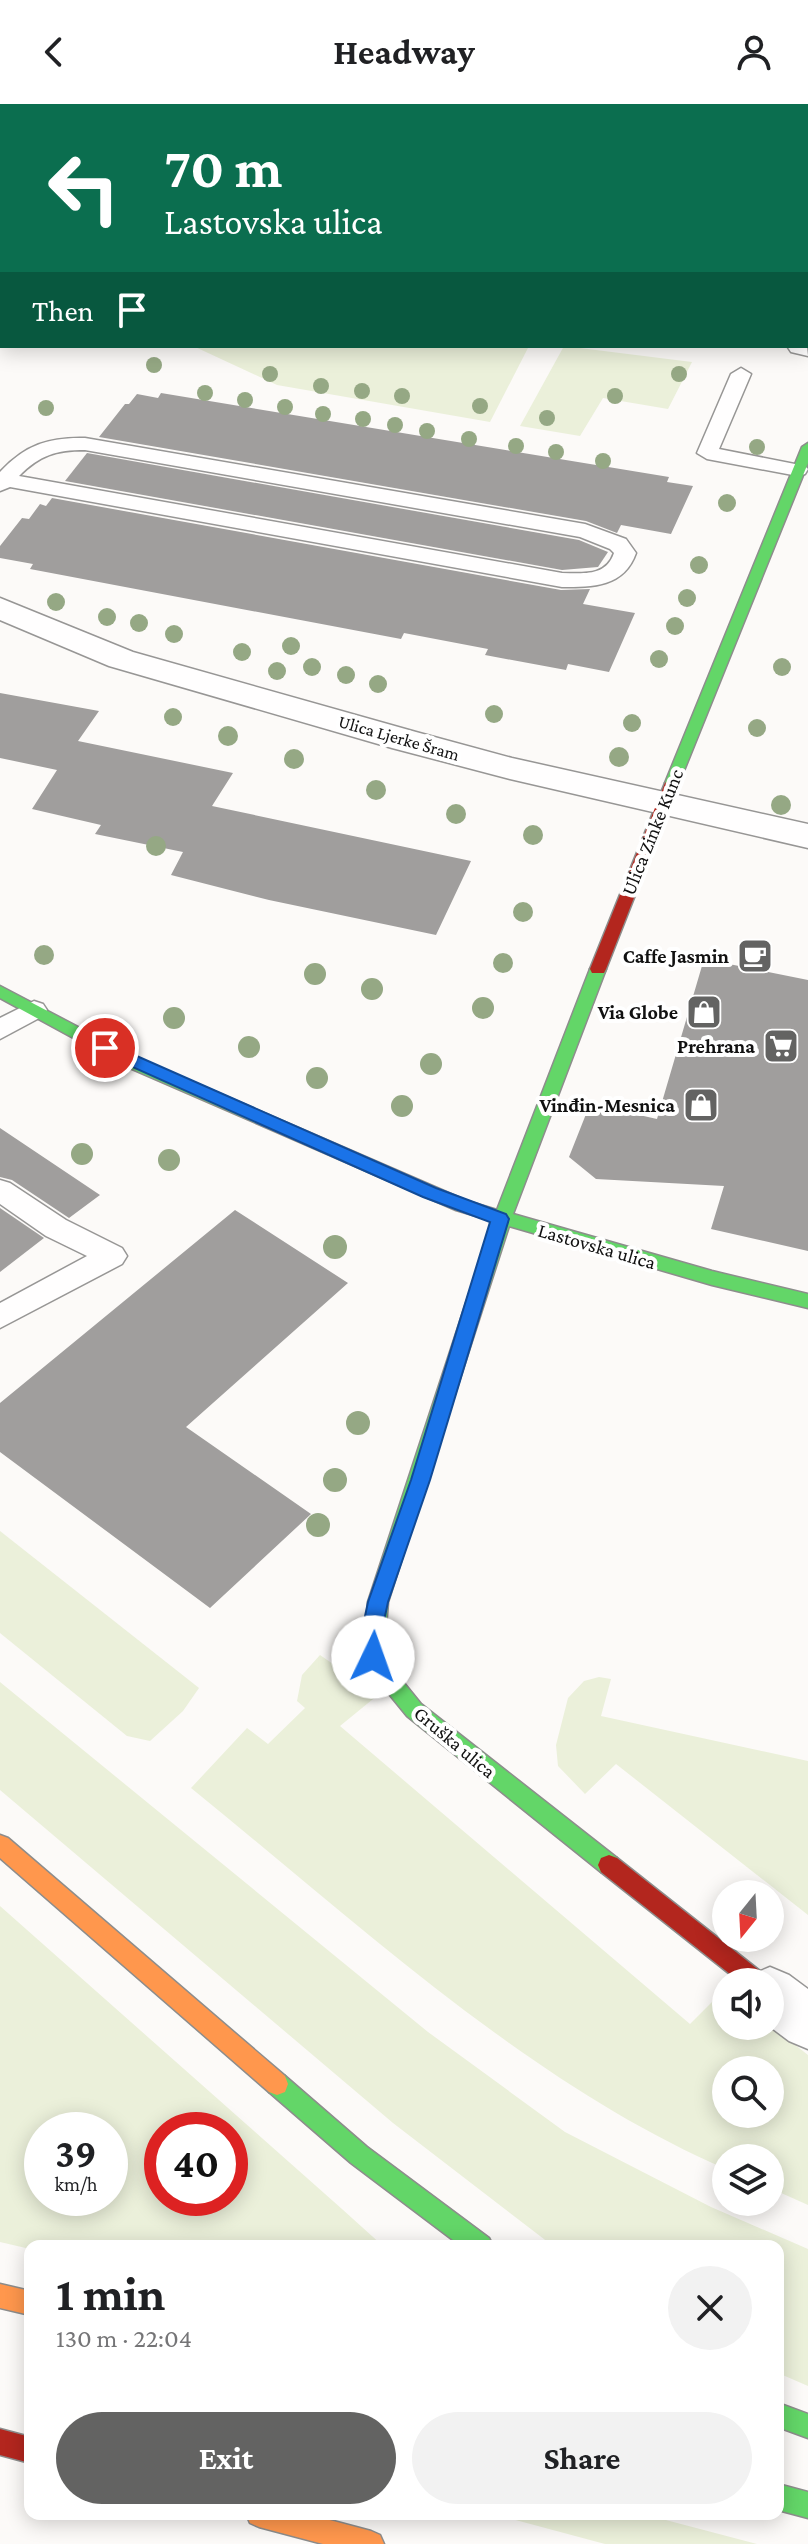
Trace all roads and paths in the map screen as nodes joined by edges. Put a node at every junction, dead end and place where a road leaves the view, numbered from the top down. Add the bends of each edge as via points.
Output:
1 (741, 374) dead end
2 (808, 447) edge
3 (798, 470) junction
4 (2, 482) edge
5 (0, 608) edge
6 (663, 803) junction
7 (808, 836) edge
8 (0, 991) edge
9 (34, 1010) junction
10 (0, 1030) edge
11 (0, 1190) edge
12 (500, 1219) junction
13 (808, 1301) edge
14 (0, 1317) edge
15 (0, 1845) edge
16 (739, 1968) edge
17 (784, 2004) edge
18 (808, 2023) edge
19 (473, 2240) edge
20 (0, 2296) edge
21 (24, 2302) edge
22 (784, 2417) edge
23 (808, 2426) edge
24 (0, 2442) edge
25 (24, 2448) edge
26 (784, 2499) edge
27 (808, 2505) edge
28 (281, 2520) edge
29 (371, 2544) edge

1 - 3 lane via 707,453
2 - 3 street, Ulica Zinke Kunc
3 - 6 street, Ulica Zinke Kunc
4 - 4 lane via 562,580 604,577 616,571 625,553 618,544 585,531 85,444 42,446
5 - 6 street, Ulica Ljerke Šram via 121,659 449,752
6 - 7 street, Ulica Ljerke Šram
6 - 12 street, Ulica Zinke Kunc
8 - 9 street, Lastovska ulica
9 - 10 lane
9 - 12 street, Lastovska ulica via 143,1067
11 - 14 lane via 56,1228 112,1256
12 - 13 street, Lastovska ulica
12 - 16 street, Gruška ulica via 378,1602 373,1657 414,1710
15 - 19 street via 359,2155
17 - 18 street
20 - 21 street
22 - 23 street
24 - 25 street
26 - 27 street
28 - 29 street

